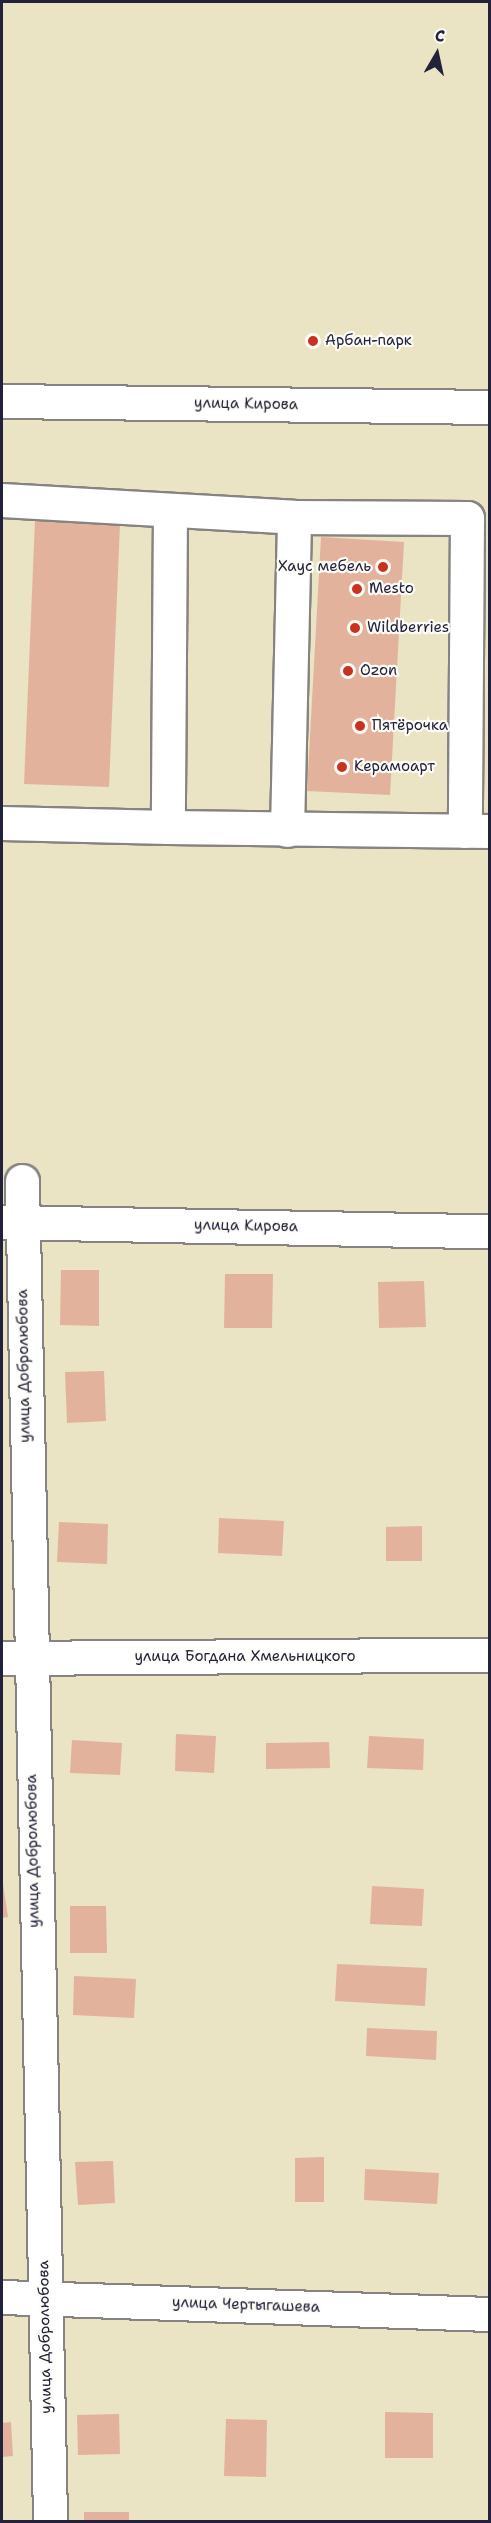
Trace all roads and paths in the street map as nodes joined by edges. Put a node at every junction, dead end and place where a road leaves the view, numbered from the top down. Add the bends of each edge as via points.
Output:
1 (2, 401) edge
2 (489, 407) edge
3 (2, 500) edge
4 (170, 511) junction
5 (294, 517) junction
6 (2, 824) edge
7 (168, 827) junction
8 (287, 830) junction
9 (477, 831) edge
10 (22, 1181) dead end
11 (12, 1222) edge
12 (489, 1231) edge
13 (489, 1655) edge
14 (15, 1658) edge
15 (2, 2297) edge
16 (44, 2297) junction
17 (489, 2314) edge
18 (50, 2522) edge

1 - 2 street, улица Кирова
3 - 4 street
4 - 5 street
4 - 7 street
5 - 8 street
5 - 9 street via 467,518
6 - 7 street
7 - 8 street
8 - 9 street
10 - 11 street, улица Добролюбова
11 - 12 street, улица Кирова
11 - 14 street, улица Добролюбова
13 - 14 street, улица Богдана Хмельницкого
14 - 16 street, улица Добролюбова
15 - 16 street, улица Чертыгашева
16 - 17 street, улица Чертыгашева
16 - 18 street, улица Добролюбова

